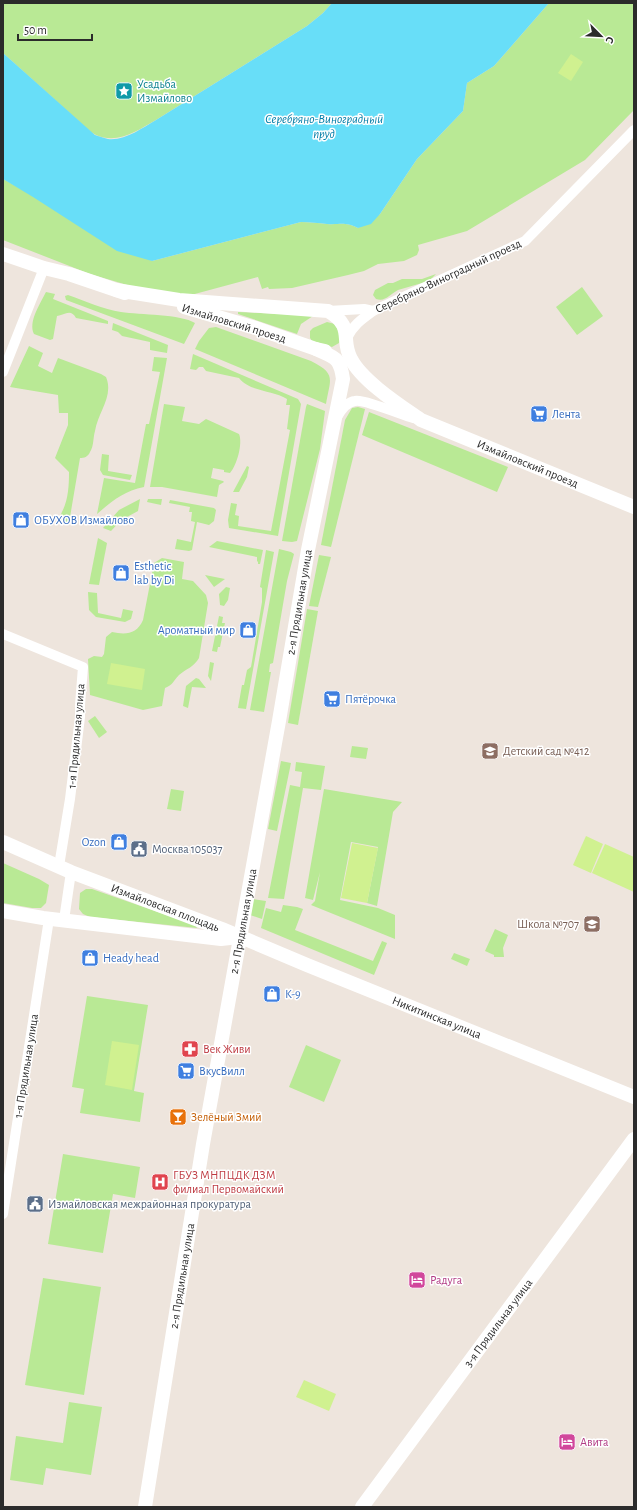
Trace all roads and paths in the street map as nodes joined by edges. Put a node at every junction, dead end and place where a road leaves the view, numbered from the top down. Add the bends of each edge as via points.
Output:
1 (634, 130) edge
2 (3, 254) edge
3 (44, 268) junction
4 (116, 290) junction
5 (328, 311) junction
6 (373, 311) junction
7 (347, 338) junction
8 (316, 349) junction
9 (3, 372) edge
10 (335, 418) junction
11 (421, 420) junction
12 (634, 507) edge
13 (3, 634) edge
14 (3, 842) edge
15 (65, 869) junction
16 (3, 912) edge
17 (49, 919) junction
18 (64, 920) junction
19 (240, 936) junction
20 (634, 1097) edge
21 (634, 1139) edge
22 (3, 1214) edge
23 (145, 1507) edge
24 (362, 1507) edge

1 - 6 street, Серебряно-Виноградный проезд via 525,241
2 - 3 street, Измайловский проезд
3 - 4 street, Измайловский проезд
3 - 9 street
4 - 5 street, Измайловский проезд via 179,300
4 - 8 street, Измайловский проезд via 205,312
5 - 6 street, Измайловский проезд
5 - 7 street, Измайловский проезд via 337,316 343,324
6 - 7 street, Серебряно-Виноградный проезд via 351,329
7 - 8 street, Измайловский проезд via 336,351
7 - 11 street, Измайловский проезд via 350,359 362,373
8 - 10 street, 2-я Прядильная улица via 337,360 341,366 343,379
10 - 11 street, Измайловский проезд via 344,407 355,401 370,403
10 - 19 street, 2-я Прядильная улица via 308,550
11 - 12 street, Измайловский проезд
13 - 15 street, 1-я Прядильная улица via 82,667 80,717
14 - 15 street, Измайловская площадь
15 - 18 street, 1-я Прядильная улица
15 - 19 street, Измайловская площадь
16 - 17 street, Измайловская площадь
17 - 18 street, Измайловская площадь
17 - 22 street, 1-я Прядильная улица
18 - 19 street, Измайловская площадь via 221,939
19 - 20 street, Никитинская улица
19 - 23 street, 2-я Прядильная улица via 203,1144
21 - 24 street, 3-я Прядильная улица

